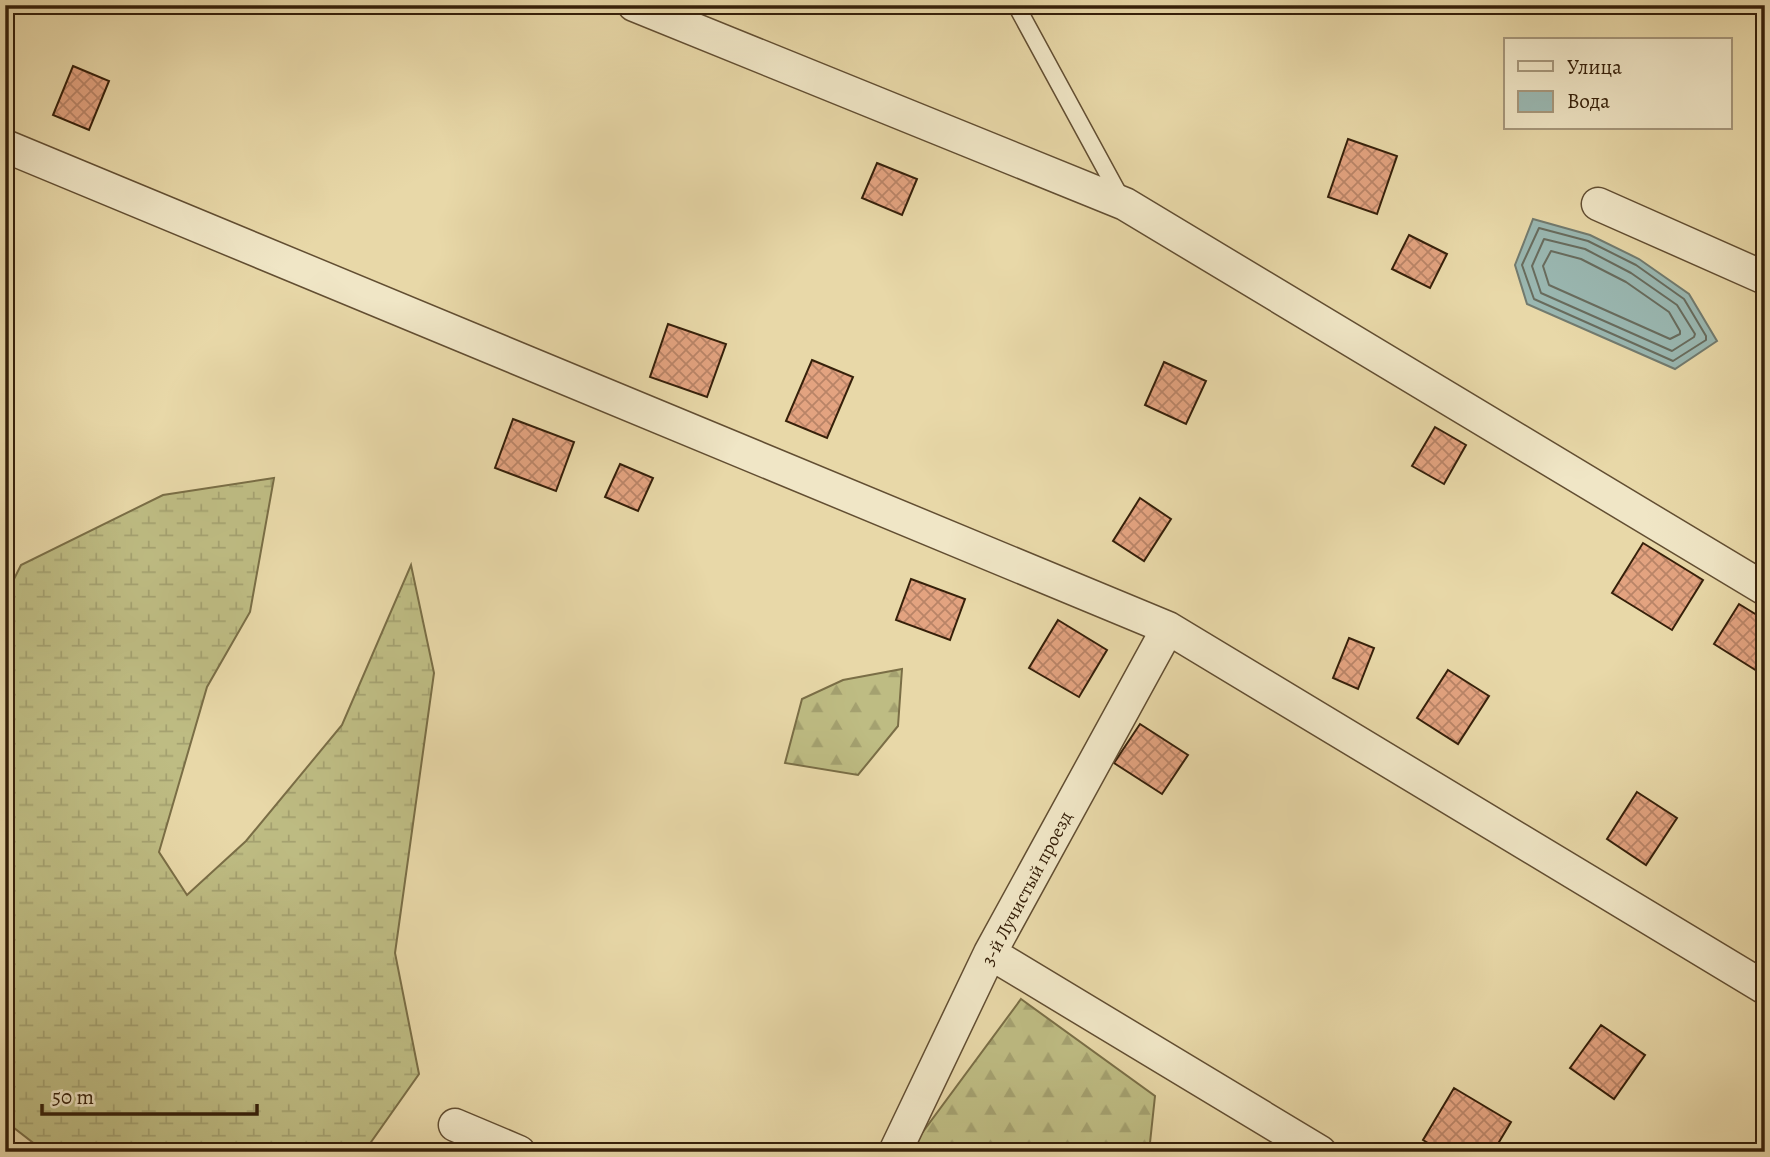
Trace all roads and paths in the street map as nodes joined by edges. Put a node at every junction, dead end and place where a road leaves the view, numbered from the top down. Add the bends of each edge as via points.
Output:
1 (634, 5) edge
2 (1016, 5) edge
3 (5, 146) edge
4 (1125, 204) junction
5 (1598, 204) dead end
6 (1765, 278) edge
7 (1765, 589) edge
8 (1168, 628) junction
9 (990, 953) junction
10 (1765, 988) edge
11 (454, 1125) dead end
12 (519, 1152) edge
13 (895, 1152) edge
14 (1320, 1152) edge

1 - 4 street
2 - 4 lane
3 - 8 street
4 - 7 street
5 - 6 street
8 - 9 street, 3-й Лучистый проезд
8 - 10 street
9 - 13 street, 3-й Лучистый проезд
9 - 14 street
11 - 12 street

